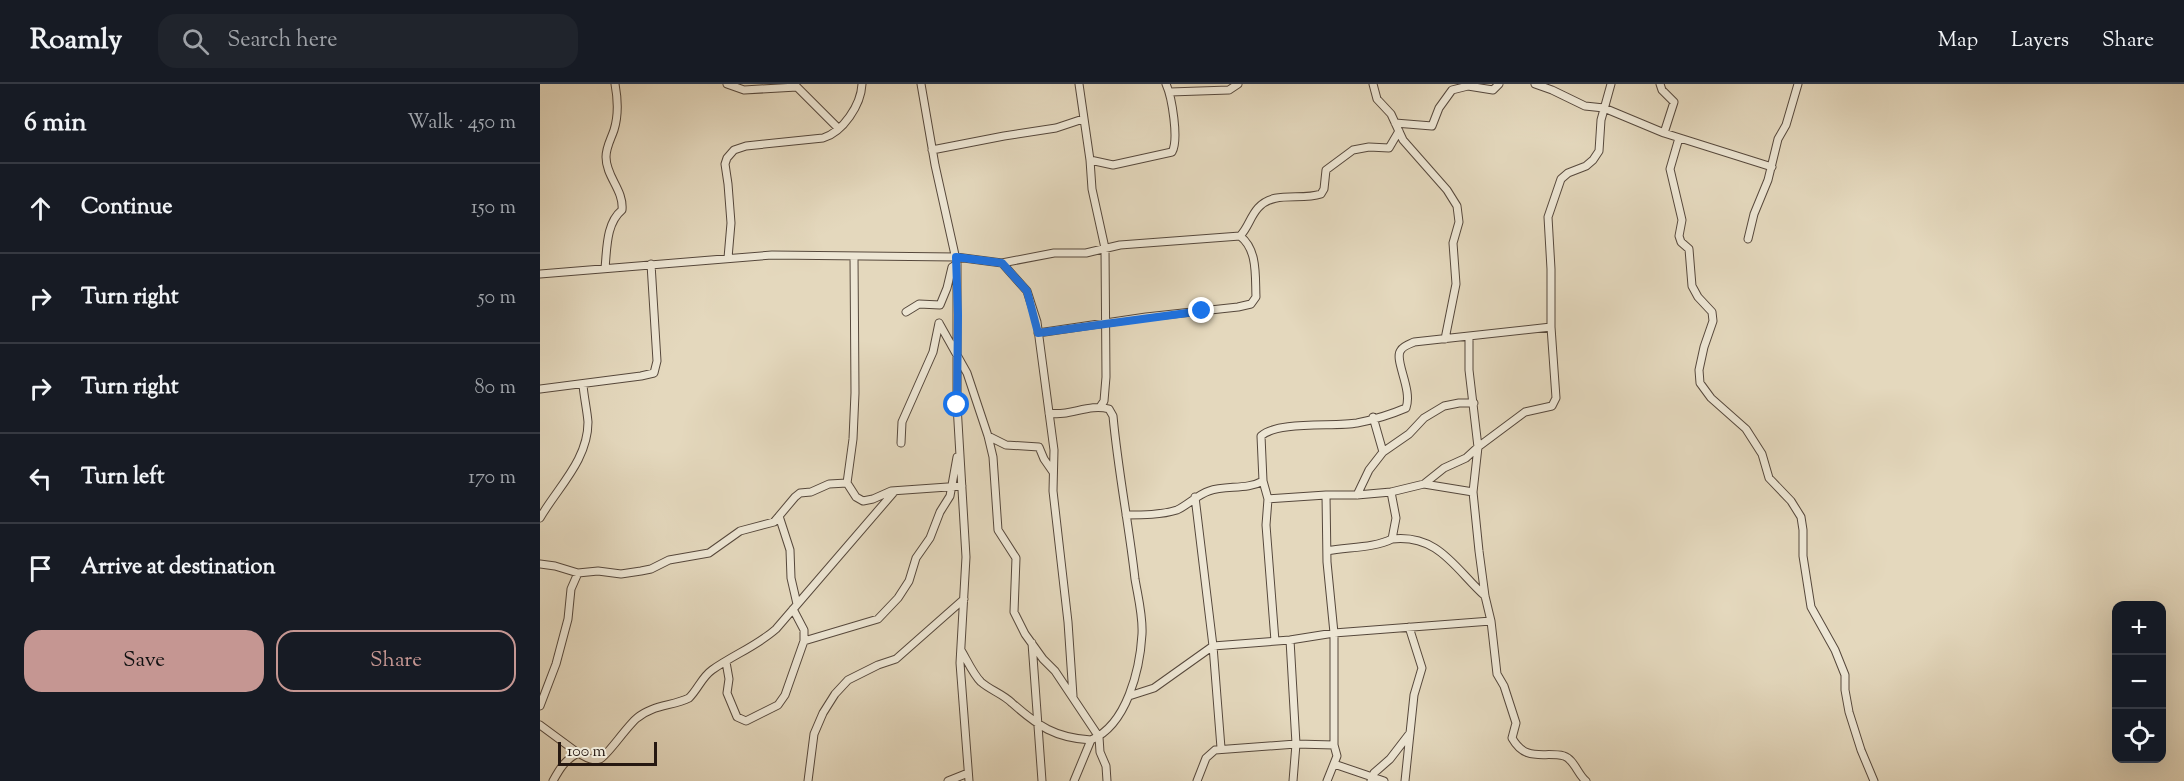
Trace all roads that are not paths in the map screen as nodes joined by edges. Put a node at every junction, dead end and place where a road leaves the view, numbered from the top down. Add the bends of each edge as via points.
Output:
1 (615, 84) edge
2 (727, 84) edge
3 (862, 84) edge
4 (921, 84) edge
5 (1079, 84) edge
6 (1166, 84) edge
7 (1238, 84) edge
8 (1373, 84) edge
9 (1500, 84) edge
10 (1535, 84) edge
11 (1611, 84) edge
12 (1660, 84) edge
13 (1798, 84) edge
14 (1170, 92) junction
15 (1604, 108) junction
16 (1083, 119) junction
17 (1395, 123) junction
18 (838, 128) junction
19 (1399, 131) junction
20 (1664, 133) junction
21 (1679, 138) junction
22 (932, 150) junction
23 (1090, 160) junction
24 (1772, 167) junction
25 (1240, 236) junction
26 (1748, 239) dead end
27 (1105, 248) junction
28 (854, 256) junction
29 (728, 258) junction
30 (956, 261) junction
31 (1002, 263) junction
32 (651, 264) junction
33 (605, 268) junction
34 (540, 274) edge
35 (906, 312) dead end
36 (1107, 324) junction
37 (1551, 327) junction
38 (1038, 333) junction
39 (1469, 337) junction
40 (1445, 339) junction
41 (958, 357) junction
42 (583, 385) junction
43 (540, 389) edge
44 (1474, 404) junction
45 (1100, 407) junction
46 (1049, 413) junction
47 (1373, 417) junction
48 (988, 436) junction
49 (901, 443) dead end
50 (959, 444) junction
51 (1478, 447) junction
52 (1383, 452) junction
53 (1053, 471) junction
54 (1263, 482) junction
55 (846, 483) junction
56 (1424, 484) junction
57 (952, 486) junction
58 (962, 486) junction
59 (894, 492) junction
60 (1391, 492) junction
61 (1473, 492) junction
62 (1326, 495) junction
63 (1357, 495) junction
64 (1195, 497) junction
65 (1268, 499) junction
66 (1126, 515) junction
67 (779, 516) junction
68 (540, 518) edge
69 (1392, 539) junction
70 (1327, 551) junction
71 (540, 564) edge
72 (578, 573) junction
73 (1485, 596) junction
74 (964, 600) junction
75 (795, 607) junction
76 (1491, 621) junction
77 (1409, 627) junction
78 (1334, 633) junction
79 (1290, 640) junction
80 (804, 641) junction
81 (1275, 641) junction
82 (1032, 642) junction
83 (1213, 646) junction
84 (961, 650) junction
85 (726, 662) junction
86 (1129, 696) junction
87 (1073, 699) junction
88 (540, 706) edge
89 (540, 725) edge
90 (1039, 725) junction
91 (1410, 733) junction
92 (1099, 736) junction
93 (1091, 740) junction
94 (1296, 744) junction
95 (1334, 745) junction
96 (1221, 748) junction
97 (578, 753) junction
98 (1334, 764) junction
99 (968, 773) junction
100 (1295, 779) edge
101 (1372, 779) edge
102 (553, 781) edge
103 (808, 781) edge
104 (948, 781) edge
105 (969, 781) edge
106 (1042, 781) edge
107 (1074, 781) edge
108 (1107, 781) edge
109 (1197, 781) edge
110 (1327, 781) edge
111 (1384, 781) edge
112 (1405, 781) edge
113 (1586, 781) edge
114 (1874, 781) edge

1 - 33 street via 618,115 606,159 609,175 623,202 607,240
2 - 18 street via 744,90 797,87
3 - 18 street via 857,107
4 - 22 street
5 - 16 street
6 - 14 street
7 - 14 street via 1229,90
8 - 17 street via 1377,99
9 - 17 street via 1493,90 1468,86 1452,90 1432,126
10 - 15 street via 1585,106
11 - 15 street
12 - 20 street via 1674,102
13 - 24 street
14 - 23 street via 1175,136 1172,152 1113,165
15 - 20 street
15 - 37 street via 1599,151 1586,166 1561,179 1548,217
16 - 22 street via 1056,128
16 - 23 street
17 - 19 street
18 - 29 street via 823,138 746,146 734,150 727,158 731,223
19 - 25 street via 1389,148 1353,150 1326,170 1321,194 1306,198 1274,197 1265,202
19 - 40 street via 1457,206 1459,222 1453,243 1456,284
20 - 21 street
21 - 24 street
21 - 114 street via 1670,169 1682,220 1679,236 1689,249 1692,286 1712,312 1713,321 1699,370 1700,383 1746,429 1762,454 1769,478 1801,517 1811,607 1845,675 1850,712
22 - 30 street
23 - 27 street
24 - 26 street
25 - 27 street
25 - 36 street via 1249,243 1254,258 1256,297 1251,304
27 - 31 street
27 - 36 street
28 - 29 street
28 - 30 street
28 - 55 street via 854,440
29 - 32 street
30 - 31 street
30 - 35 street via 940,305 919,304
30 - 41 street
31 - 38 street via 1027,291
32 - 33 street
32 - 42 street via 657,361 654,373
33 - 34 street
36 - 38 street
36 - 45 street via 1104,401
37 - 39 street
37 - 51 street via 1556,398 1552,406 1525,412
38 - 46 street
39 - 40 street
39 - 44 street
40 - 47 street via 1414,342 1401,348 1406,408
41 - 48 street
41 - 49 street via 939,323 933,352 902,422
41 - 50 street
42 - 43 street
42 - 68 street via 588,423 581,457
44 - 51 street
44 - 52 street via 1444,406
45 - 46 street via 1060,415
45 - 66 street via 1109,409 1113,416
46 - 53 street
47 - 52 street
47 - 54 street via 1356,423 1265,432 1260,443
48 - 53 street via 1006,445 1039,447
48 - 82 street via 998,530 1016,558 1014,612
50 - 57 street
50 - 58 street
51 - 56 street
51 - 61 street
52 - 63 street
53 - 87 street
54 - 64 street
54 - 65 street
55 - 59 street via 863,501
55 - 67 street via 800,493
56 - 60 street
56 - 61 street
57 - 58 street
57 - 59 street
57 - 80 street via 930,538 916,558 909,581 878,619
58 - 74 street
59 - 75 street
60 - 63 street
60 - 69 street via 1396,518
61 - 73 street
62 - 63 street
62 - 65 street
62 - 70 street
64 - 66 street via 1179,509 1160,514
64 - 83 street
65 - 81 street via 1266,525
66 - 86 street via 1142,632 1138,669
67 - 72 street via 774,522 740,531 709,552 669,560 651,569 621,574
67 - 75 street via 790,550
69 - 70 street via 1380,545
69 - 73 street via 1408,537 1437,549
70 - 78 street
71 - 72 street
72 - 88 street via 571,589 556,664
73 - 76 street
74 - 84 street
74 - 103 street via 896,659 848,680 835,694 814,734
75 - 80 street
75 - 85 street via 767,637
76 - 77 street
76 - 113 street via 1497,674 1516,723 1513,741 1532,754 1563,756
77 - 78 street
77 - 91 street via 1422,668
78 - 79 street
78 - 95 street
79 - 81 street
79 - 94 street
80 - 85 street via 782,701 746,722 737,717 730,703
81 - 83 street
82 - 87 street
82 - 90 street
83 - 86 street via 1154,688
83 - 96 street
84 - 90 street via 980,681
84 - 99 street
85 - 97 street via 706,675 689,698 638,716 599,760
86 - 92 street via 1112,724
87 - 92 street
89 - 97 street
90 - 93 street via 1070,739
90 - 106 street
91 - 101 street
91 - 112 street
92 - 93 street
92 - 108 street
93 - 107 street
94 - 95 street
94 - 96 street
94 - 100 street
95 - 98 street
96 - 109 street via 1206,758
97 - 102 street via 563,763
98 - 101 street
98 - 110 street
99 - 104 street
99 - 105 street
101 - 111 street

